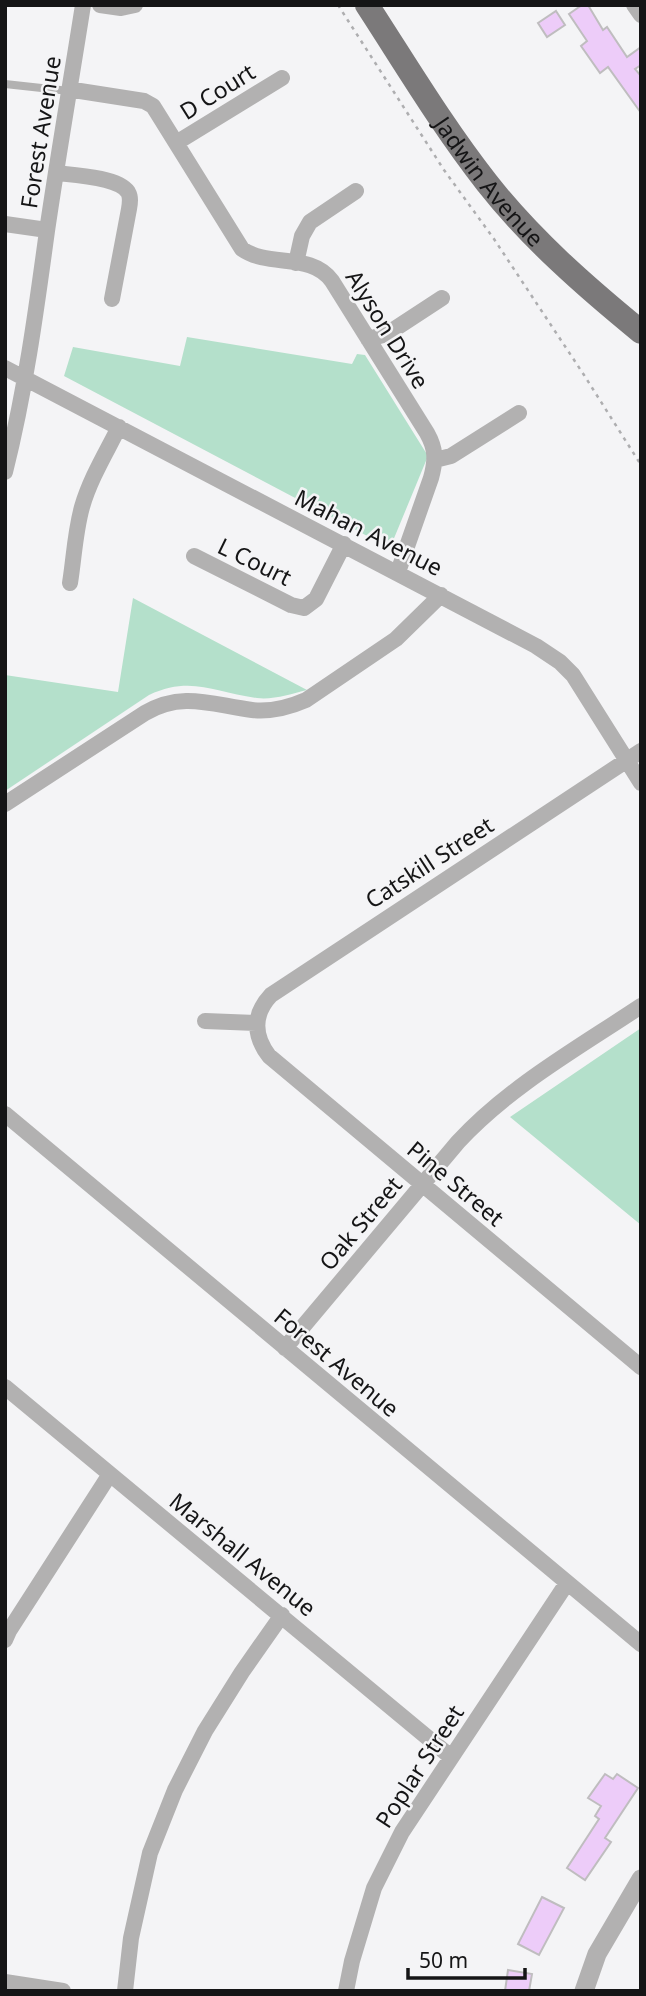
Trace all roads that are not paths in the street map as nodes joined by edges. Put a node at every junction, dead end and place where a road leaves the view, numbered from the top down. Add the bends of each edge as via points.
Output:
1 (83, 5) edge
2 (100, 5) edge
3 (135, 5) edge
4 (367, 5) edge
5 (634, 5) edge
6 (641, 15) edge
7 (282, 78) dead end
8 (5, 84) edge
9 (69, 91) junction
10 (176, 143) junction
11 (57, 173) junction
12 (356, 191) dead end
13 (5, 224) edge
14 (47, 230) junction
15 (296, 263) junction
16 (442, 298) dead end
17 (112, 299) dead end
18 (641, 332) edge
19 (368, 339) junction
20 (5, 368) edge
21 (25, 378) junction
22 (519, 413) dead end
23 (119, 427) junction
24 (435, 460) junction
25 (5, 472) edge
26 (344, 544) junction
27 (194, 556) dead end
28 (398, 572) junction
29 (70, 583) dead end
30 (441, 595) junction
31 (641, 751) edge
32 (626, 760) junction
33 (641, 783) edge
34 (5, 804) edge
35 (641, 1006) edge
36 (205, 1021) dead end
37 (256, 1023) junction
38 (5, 1114) edge
39 (422, 1184) junction
40 (285, 1348) junction
41 (641, 1367) edge
42 (5, 1387) edge
43 (110, 1474) junction
44 (567, 1583) junction
45 (282, 1615) junction
46 (5, 1640) edge
47 (641, 1644) edge
48 (451, 1757) junction
49 (640, 1880) edge
50 (5, 1982) edge
51 (63, 1991) edge
52 (125, 1991) edge
53 (346, 1991) edge
54 (584, 1991) edge

1 - 9 street, Forest Avenue
2 - 3 street
4 - 18 main road, Jadwin Avenue via 488,184 552,254
5 - 6 street
7 - 10 street, D Court
8 - 9 lane
9 - 10 street, Alyson Drive via 149,103
9 - 11 street, Forest Avenue
10 - 15 street, Alyson Drive via 242,249
11 - 14 street, Forest Avenue
11 - 17 street via 103,180 128,193
12 - 15 street via 310,222
13 - 14 street
14 - 21 street, Forest Avenue
15 - 19 street, Alyson Drive via 326,274
16 - 19 street via 387,334
19 - 24 street, Alyson Drive via 433,443
20 - 21 street, Mahan Avenue
21 - 23 street, Mahan Avenue
21 - 25 street, Forest Avenue
22 - 24 street via 451,456
23 - 26 street, Mahan Avenue
23 - 29 street via 80,514
24 - 28 street
26 - 27 street, L Court via 316,599 304,608
26 - 28 street, Mahan Avenue
28 - 30 street, Mahan Avenue
30 - 32 street, Mahan Avenue via 560,662 573,675
30 - 34 street via 396,639 306,700 252,710 191,700 164,704
31 - 32 street, Catskill Street
32 - 33 street, Mahan Avenue
32 - 37 street, Catskill Street via 271,995
35 - 39 street, Oak Street via 498,1103
36 - 37 street
37 - 39 street, Pine Street via 258,1038 269,1056
38 - 40 street, Forest Avenue
39 - 40 street, Oak Street
39 - 41 street, Pine Street
40 - 44 street, Forest Avenue
42 - 43 street, Marshall Avenue
43 - 45 street, Marshall Avenue
43 - 46 street
44 - 47 street, Forest Avenue
44 - 48 street, Poplar Street
45 - 48 street, Marshall Avenue
45 - 52 street via 205,1731 175,1790 150,1853 131,1938
48 - 53 street, Poplar Street via 402,1832 374,1888
49 - 54 street via 597,1954
50 - 51 street

